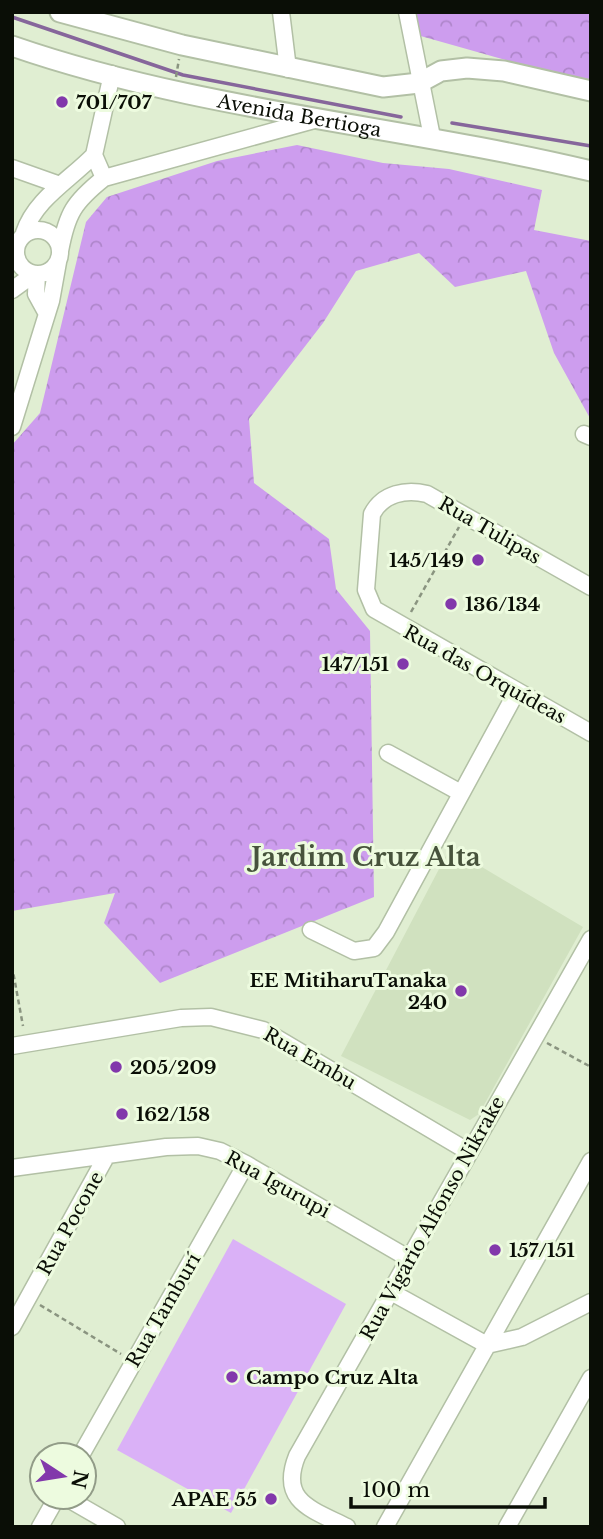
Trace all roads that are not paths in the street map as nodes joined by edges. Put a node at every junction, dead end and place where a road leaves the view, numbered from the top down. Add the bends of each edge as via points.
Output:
1 (60, 12) edge
2 (281, 12) edge
3 (407, 12) edge
4 (12, 46) edge
5 (288, 69) junction
6 (112, 74) junction
7 (419, 83) junction
8 (591, 91) edge
9 (314, 120) junction
10 (432, 137) junction
11 (94, 155) junction
12 (12, 168) edge
13 (591, 171) edge
14 (104, 178) junction
15 (60, 185) junction
16 (18, 241) edge
17 (59, 256) junction
18 (36, 274) junction
19 (12, 290) edge
20 (47, 314) junction
21 (12, 427) edge
22 (591, 587) edge
23 (380, 615) joint
24 (517, 691) junction
25 (591, 733) edge
26 (388, 753) dead end
27 (461, 793) junction
28 (311, 930) dead end
29 (591, 939) edge
30 (12, 1046) edge
31 (469, 1152) junction
32 (107, 1155) junction
33 (591, 1161) edge
34 (246, 1164) junction
35 (12, 1168) edge
36 (408, 1258) junction
37 (391, 1292) junction
38 (12, 1294) edge
39 (34, 1297) junction
40 (591, 1302) edge
41 (12, 1327) edge
42 (487, 1345) junction
43 (591, 1378) edge
44 (89, 1441) edge
45 (49, 1511) edge
46 (89, 1511) edge
47 (40, 1527) edge
48 (117, 1527) edge
49 (347, 1527) edge
50 (385, 1527) edge
51 (508, 1527) edge

1 - 5 street
2 - 5 street
3 - 7 street
4 - 6 street, Avenida Bertioga
5 - 7 street via 383,87
6 - 9 street, Avenida Bertioga
6 - 11 street
7 - 8 street via 441,71 467,68 504,71
7 - 10 street
9 - 10 street, Avenida Bertioga
9 - 14 street
10 - 13 street, Avenida Bertioga
11 - 14 street
11 - 15 street
12 - 15 street
14 - 17 street via 72,210
15 - 16 street via 29,220
16 - 17 street via 40,229 54,236
16 - 18 street via 19,264
17 - 18 street via 51,270
17 - 20 street
18 - 19 street
18 - 20 street via 36,294
20 - 21 street
22 - 23 street, Rua Tulipas via 442,501 407,492 383,499 372,514 368,532 366,590
23 - 24 street, Rua das Orquídeas
24 - 25 street, Rua das Orquídeas
24 - 27 street
26 - 27 street
27 - 28 street via 374,948 354,950
29 - 31 street, Rua Vigário Alfonso Nikrake
30 - 31 street, Rua Embu via 181,1018 237,1021 263,1030
31 - 36 street, Rua Vigário Alfonso Nikrake
32 - 34 street, Rua Igurupi via 198,1146
32 - 35 street, Rua Igurupi
32 - 39 street, Rua Pocone
33 - 42 street
34 - 36 street, Rua Igurupi
34 - 44 street, Rua Tamburí
36 - 37 street, Rua Vigário Alfonso Nikrake
37 - 42 street
37 - 49 street, Rua Vigário Alfonso Nikrake via 297,1456 290,1477 298,1500
38 - 39 street
39 - 41 street, Rua Pocone
40 - 42 street via 522,1337
42 - 50 street
43 - 51 street
45 - 47 street
46 - 48 street

